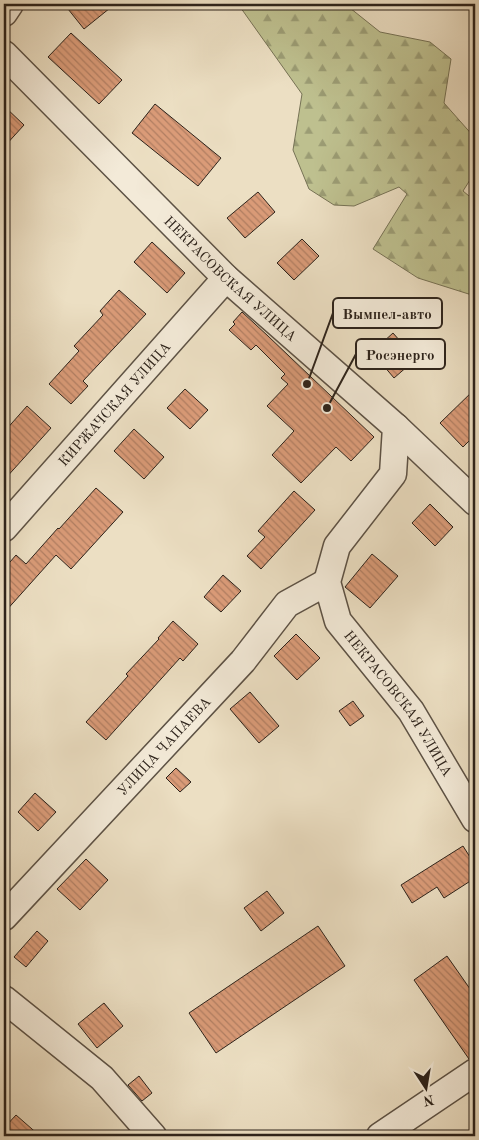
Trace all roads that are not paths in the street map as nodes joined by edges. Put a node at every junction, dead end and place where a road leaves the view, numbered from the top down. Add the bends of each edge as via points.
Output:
1 (10, 4) edge
2 (4, 13) edge
3 (4, 54) edge
4 (226, 278) junction
5 (396, 427) junction
6 (475, 502) edge
7 (4, 528) edge
8 (327, 582) junction
9 (475, 819) edge
10 (4, 916) edge
11 (4, 999) edge
12 (475, 1072) edge
13 (153, 1136) edge
14 (380, 1136) edge

1 - 2 street
3 - 4 street, НЕКРАСОВСКАЯ УЛИЦА
4 - 5 street, НЕКРАСОВСКАЯ УЛИЦА
4 - 7 street, КИРЖАЧСКАЯ УЛИЦА
5 - 6 street, НЕКРАСОВСКАЯ УЛИЦА
5 - 8 street via 393,474 337,546
8 - 9 street, НЕКРАСОВСКАЯ УЛИЦА via 338,621 411,710
8 - 10 street, УЛИЦА ЧАПАЕВА via 287,604 242,661
11 - 13 street via 102,1078
12 - 14 street

